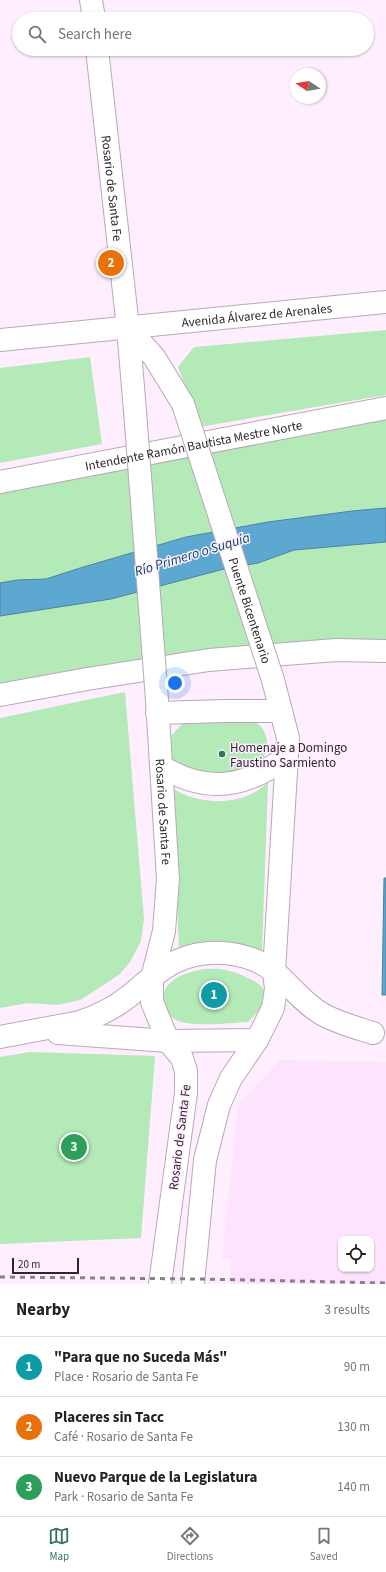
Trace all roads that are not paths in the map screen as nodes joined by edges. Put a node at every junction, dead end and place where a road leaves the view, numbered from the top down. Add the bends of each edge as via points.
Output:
1 (91, 0) edge
2 (93, 12) edge
3 (98, 56) edge
4 (386, 302) edge
5 (128, 328) junction
6 (0, 340) edge
7 (386, 399) edge
8 (377, 410) edge
9 (0, 482) edge
10 (386, 651) edge
11 (0, 695) edge
12 (157, 707) junction
13 (281, 711) junction
14 (286, 756) junction
15 (161, 766) junction
16 (274, 972) junction
17 (152, 978) junction
18 (31, 1030) junction
19 (373, 1034) dead end
20 (0, 1037) edge
21 (257, 1040) junction
22 (168, 1041) junction
23 (160, 1284) edge
24 (193, 1284) edge

1 - 2 street
3 - 5 street, Rosario de Santa Fe
4 - 5 street, Avenida Álvarez de Arenales
5 - 6 street, Avenida Álvarez de Arenales
5 - 12 street, Rosario de Santa Fe, bridge
5 - 13 street, Puente Bicentenario, bridge via 154,357 183,404
7 - 8 street
8 - 9 street, Intendente Ramón Bautista Mestre Norte
10 - 11 street via 336,650 209,660
12 - 13 street
12 - 15 street, Rosario de Santa Fe
13 - 14 street via 288,738
14 - 15 street via 260,774 229,783 192,781
14 - 16 street
15 - 17 street, Rosario de Santa Fe via 168,879 164,931
16 - 17 street via 244,957 215,952 178,960
16 - 19 street via 306,1004 323,1015
16 - 21 street via 276,989 273,1008
17 - 18 street via 106,1012 80,1022
17 - 22 street, Rosario de Santa Fe via 152,1002
18 - 20 street
18 - 22 street
21 - 22 street
21 - 24 street via 231,1078 219,1105 205,1160
22 - 23 street, Rosario de Santa Fe via 182,1058 186,1071 186,1093

